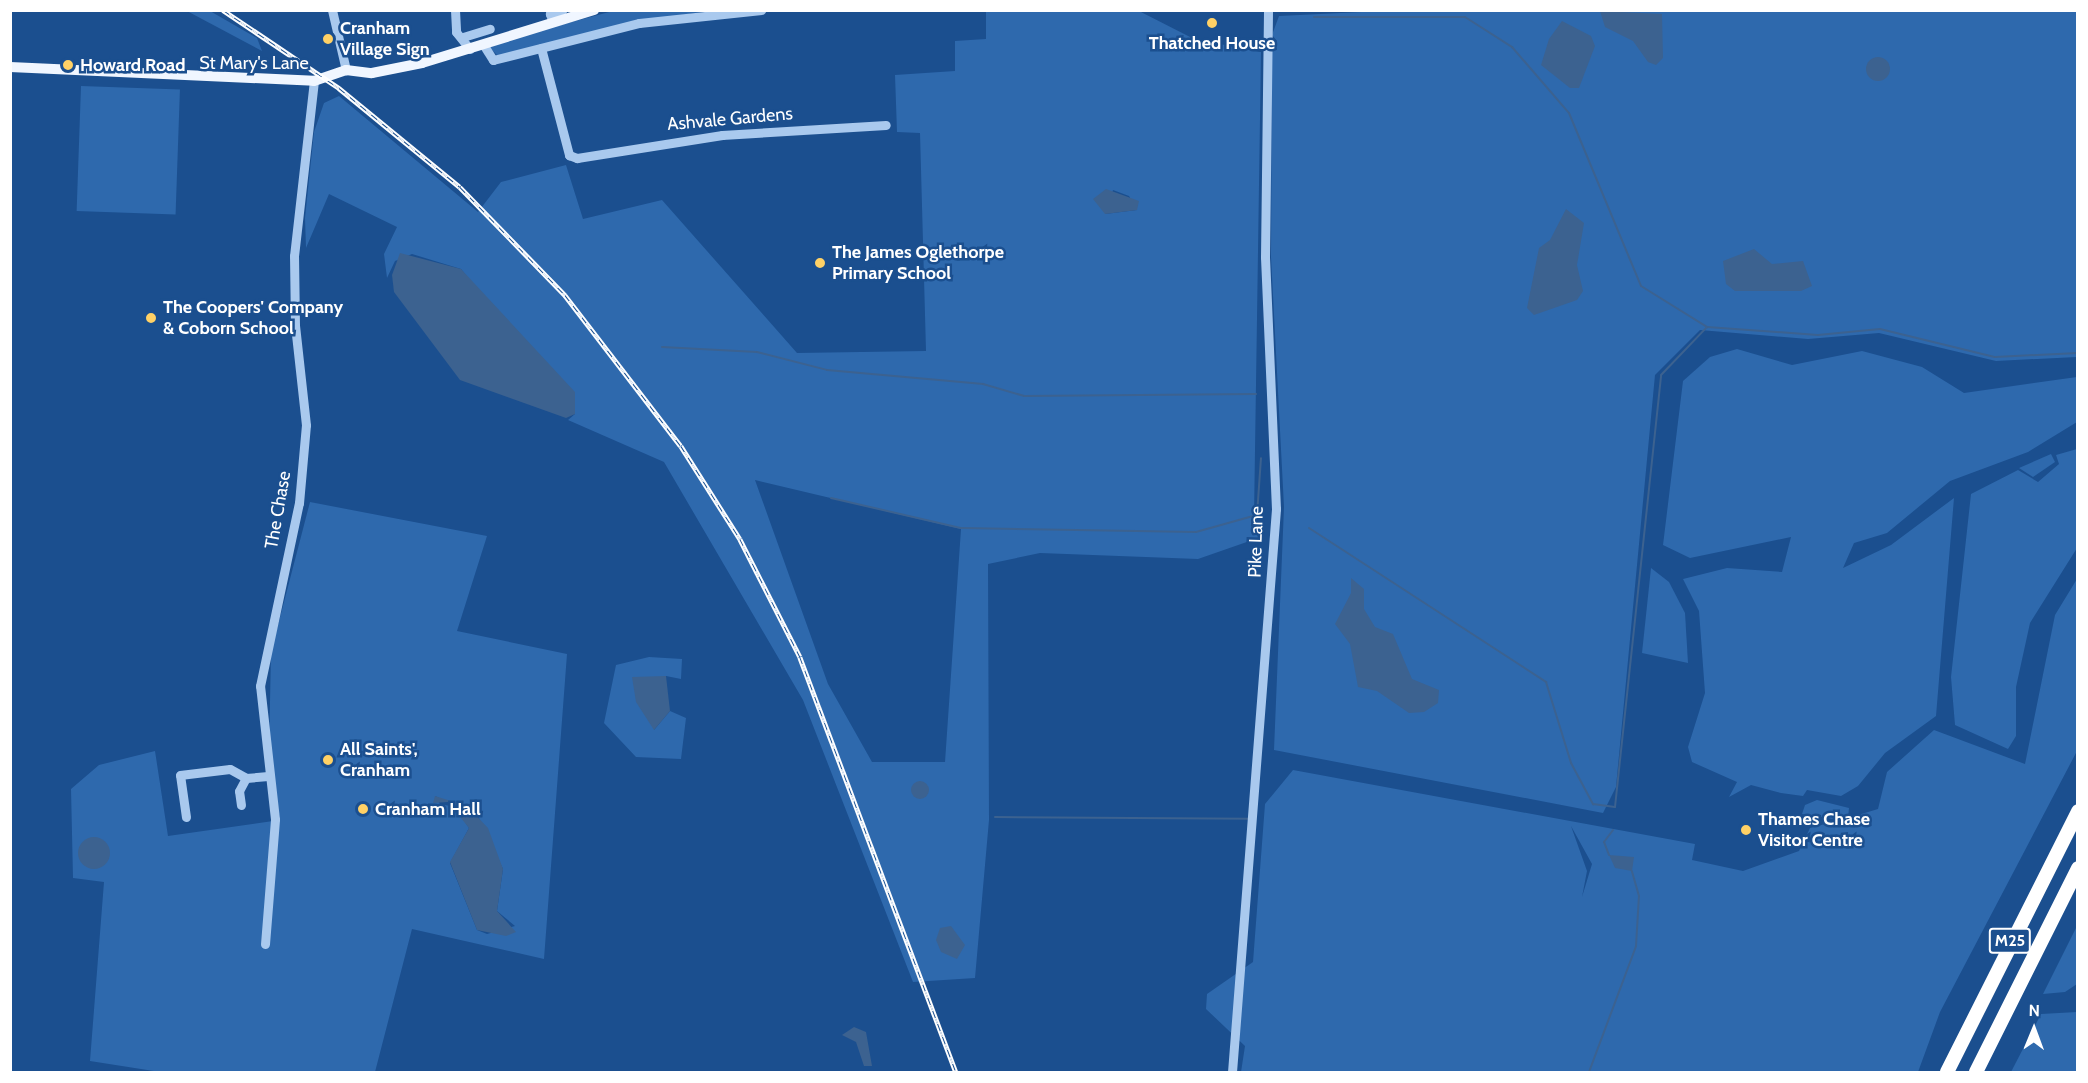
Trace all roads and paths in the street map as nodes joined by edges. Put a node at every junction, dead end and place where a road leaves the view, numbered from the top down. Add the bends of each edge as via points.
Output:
1 (332, 10) edge
2 (455, 10) edge
3 (562, 10) edge
4 (594, 10) edge
5 (761, 10) edge
6 (1268, 10) edge
7 (553, 22) junction
8 (490, 29) dead end
9 (463, 37) junction
10 (483, 44) junction
11 (541, 48) junction
12 (470, 49) junction
13 (10, 67) edge
14 (346, 70) junction
15 (314, 81) junction
16 (886, 125) dead end
17 (268, 776) junction
18 (246, 778) junction
19 (241, 805) dead end
20 (2078, 811) edge
21 (186, 818) dead end
22 (2078, 868) edge
23 (266, 944) dead end
24 (1232, 1072) edge
25 (1947, 1072) edge
26 (1976, 1072) edge

1 - 14 street
2 - 9 street via 456,32
3 - 7 street via 550,14
4 - 7 main road, St Mary's Lane
5 - 11 street via 639,23
6 - 24 street, Pike Lane via 1264,257 1276,509
7 - 10 main road, St Mary's Lane
8 - 9 street
9 - 12 street
10 - 11 street via 493,60
10 - 12 main road, St Mary's Lane
11 - 16 street, Ashvale Gardens via 569,155 577,158 722,135
12 - 14 main road, St Mary's Lane via 397,69
13 - 15 main road, St Mary's Lane
14 - 15 main road, St Mary's Lane
15 - 17 street, The Chase via 294,256 295,326 306,425 299,503 263,655 261,696
17 - 18 street
17 - 23 street, The Chase via 275,819
18 - 19 street via 239,790
18 - 21 street via 230,769 180,775
20 - 25 highway, M25
22 - 26 highway, M25

